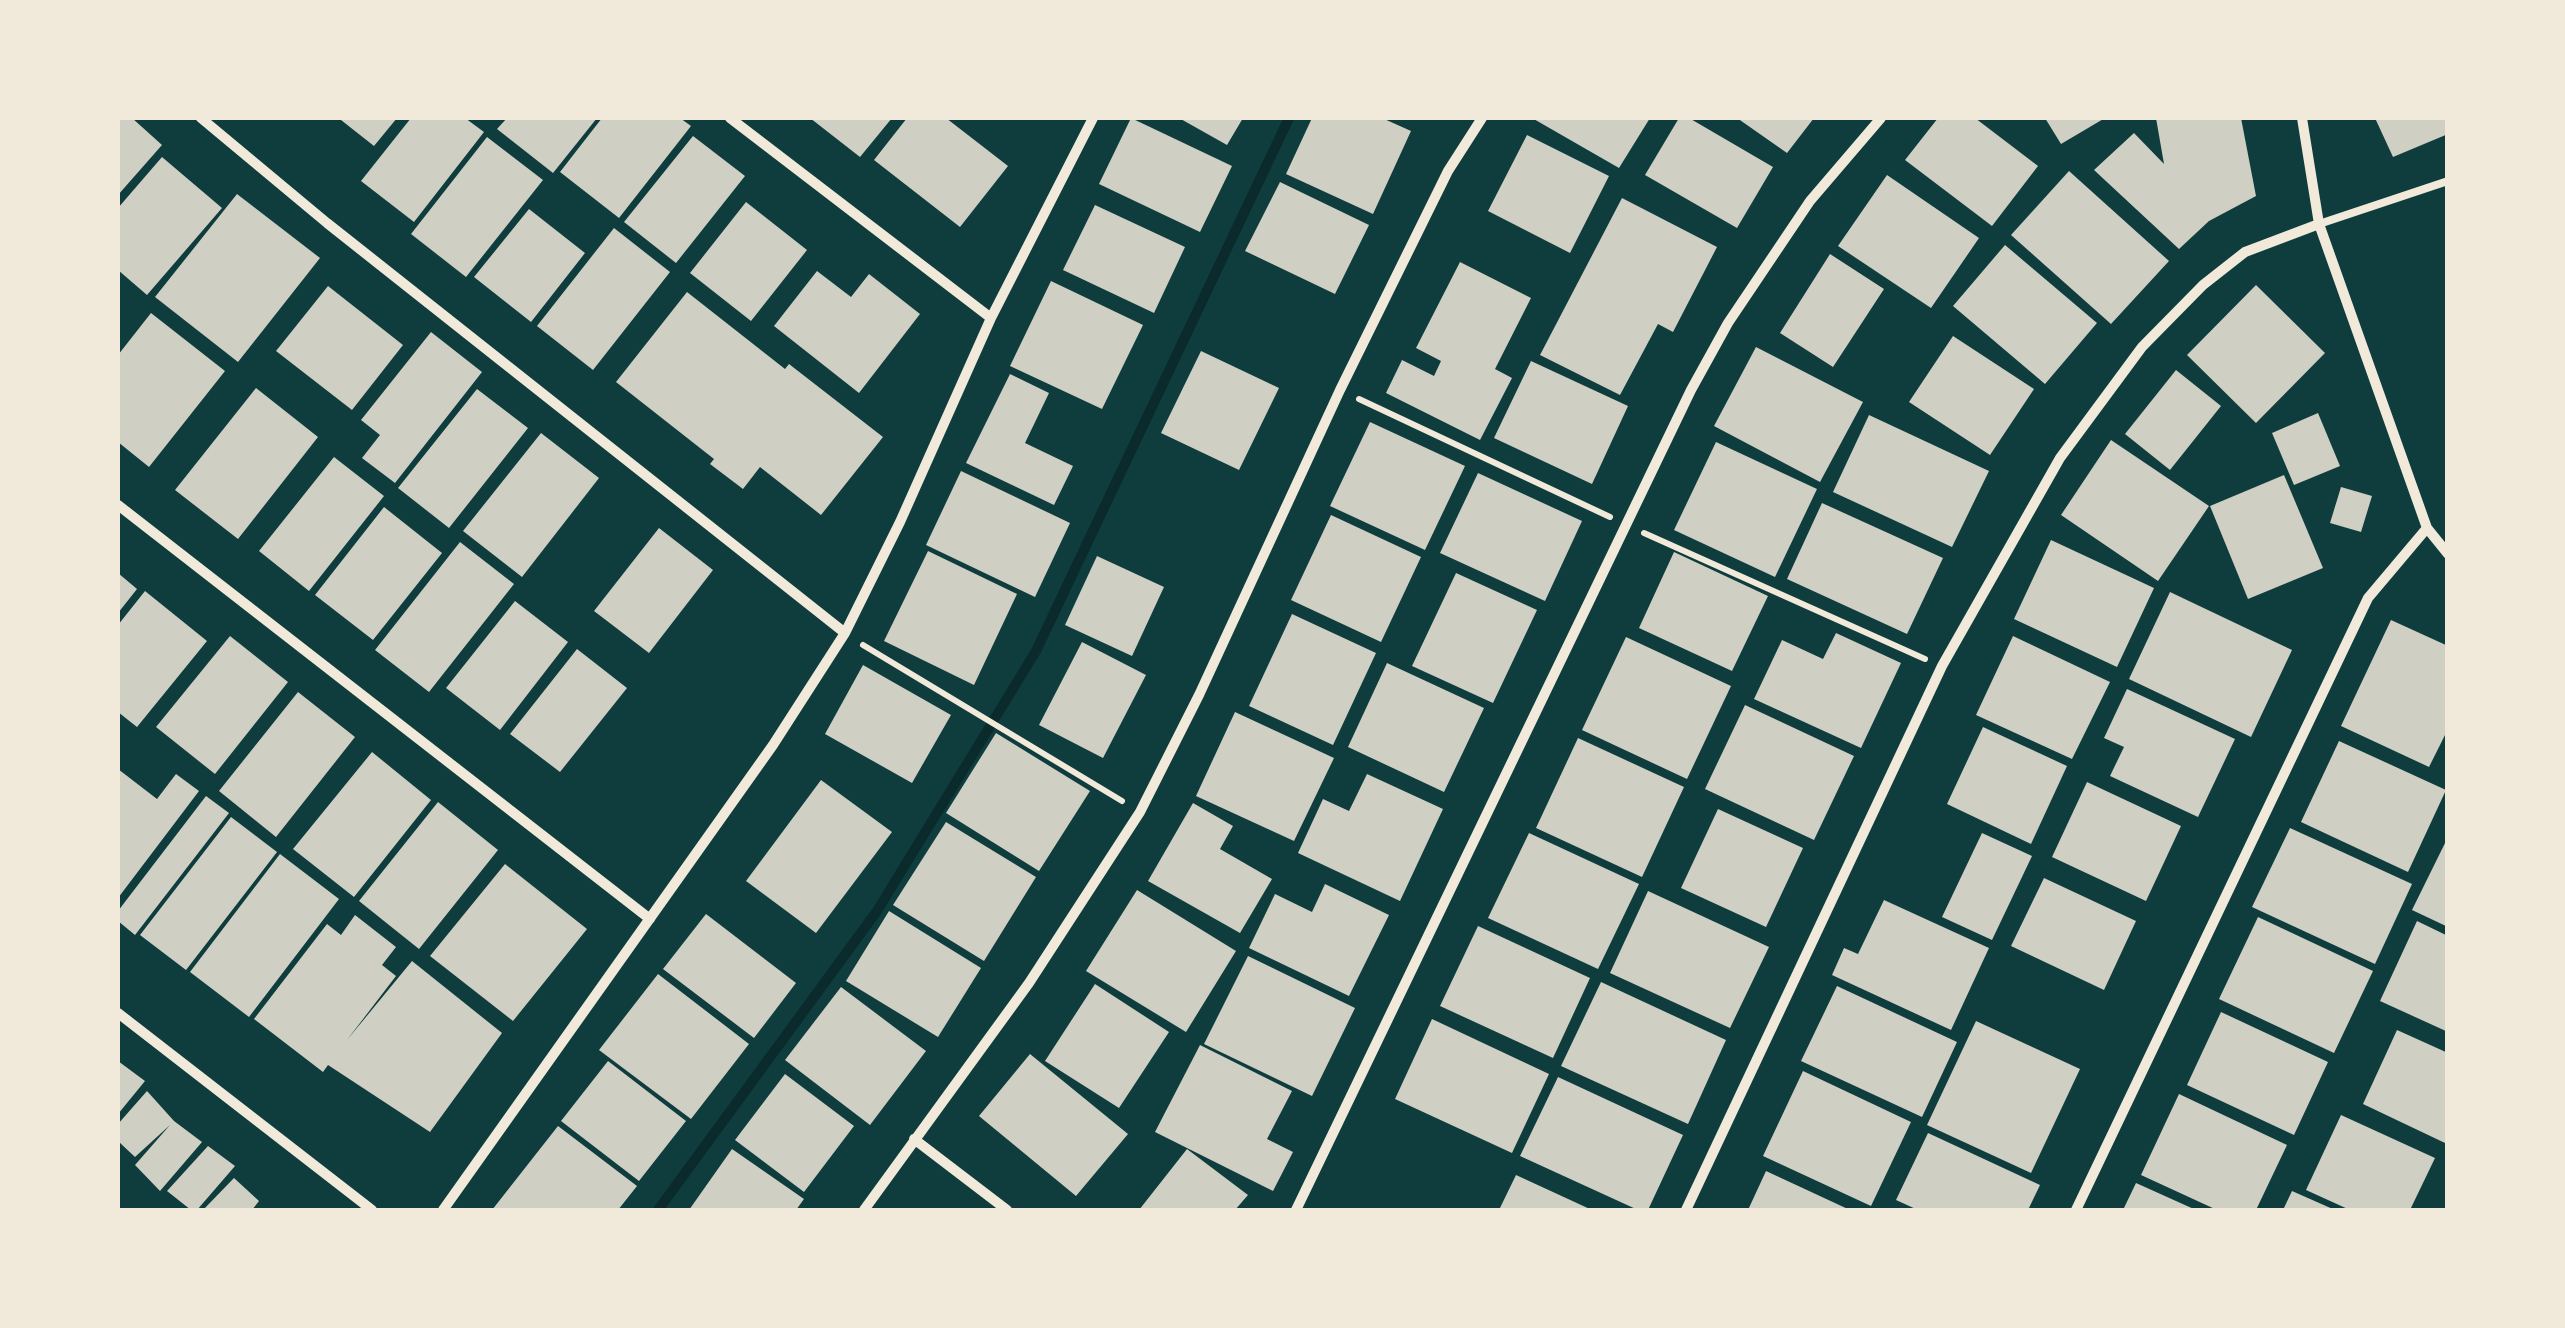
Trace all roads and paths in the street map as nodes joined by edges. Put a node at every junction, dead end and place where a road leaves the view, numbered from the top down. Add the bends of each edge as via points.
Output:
1 (201, 118) edge
2 (730, 118) edge
3 (1093, 118) edge
4 (1482, 118) edge
5 (1881, 118) edge
6 (2302, 118) edge
7 (2448, 182) edge
8 (2319, 224) junction
9 (991, 318) junction
10 (118, 505) edge
11 (2427, 528) junction
12 (2448, 554) edge
13 (845, 633) junction
14 (1140, 812) junction
15 (650, 919) junction
16 (118, 1012) edge
17 (914, 1140) junction
18 (372, 1210) edge
19 (443, 1210) edge
20 (864, 1210) edge
21 (1007, 1210) edge
22 (1296, 1210) edge
23 (1686, 1210) edge
24 (2076, 1210) edge

1 - 13 street
2 - 9 street
3 - 9 street
4 - 14 street via 1448,171 1340,390
5 - 22 street via 1810,201 1700,373
6 - 8 street
7 - 8 lane
8 - 11 street
8 - 23 street via 2245,252 2203,285 2142,347 2060,458 1942,666
9 - 13 street
10 - 15 street
11 - 12 street
11 - 24 street via 2368,598
13 - 14 path
13 - 15 street
14 - 17 street via 1029,983
15 - 19 street
16 - 18 street
17 - 20 street
17 - 21 street

